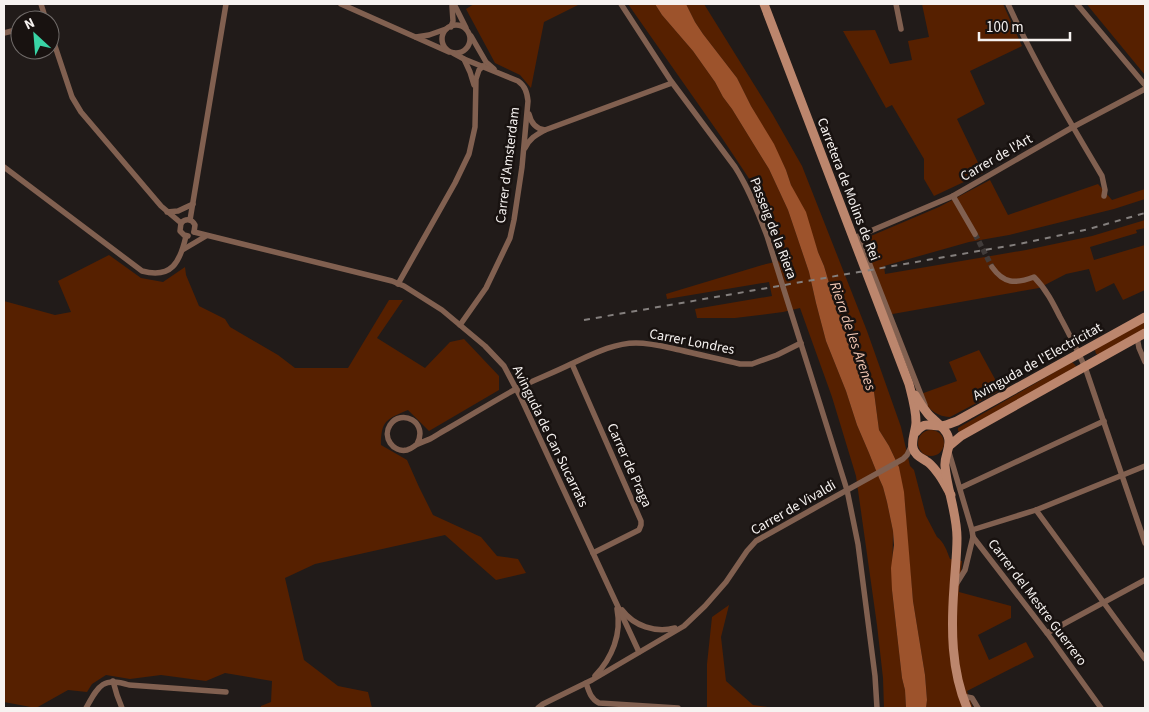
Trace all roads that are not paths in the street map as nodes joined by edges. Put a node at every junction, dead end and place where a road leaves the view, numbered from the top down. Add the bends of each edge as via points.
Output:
1 (226, 4) edge
2 (341, 4) edge
3 (453, 4) edge
4 (621, 4) edge
5 (764, 4) edge
6 (896, 4) edge
7 (1008, 4) edge
8 (1077, 4) edge
9 (449, 28) junction
10 (901, 29) dead end
11 (468, 32) junction
12 (414, 37) junction
13 (451, 52) junction
14 (464, 59) junction
15 (60, 60) edge
16 (483, 66) junction
17 (497, 72) junction
18 (672, 83) junction
19 (1145, 87) edge
20 (475, 89) junction
21 (528, 110) junction
22 (1072, 127) junction
23 (545, 130) junction
24 (523, 154) junction
25 (4, 167) edge
26 (953, 196) junction
27 (1104, 196) dead end
28 (193, 204) junction
29 (167, 212) junction
30 (190, 220) junction
31 (180, 223) junction
32 (194, 232) junction
33 (975, 234) tunnel mouth
34 (186, 236) junction
35 (206, 236) junction
36 (857, 238) junction
37 (184, 249) junction
38 (992, 267) tunnel mouth
39 (398, 284) junction
40 (1145, 317) edge
41 (460, 325) junction
42 (1141, 335) edge
43 (801, 343) junction
44 (1079, 353) junction
45 (1145, 362) edge
46 (572, 364) junction
47 (1085, 367) junction
48 (909, 384) junction
49 (516, 389) junction
50 (1104, 421) junction
51 (937, 423) junction
52 (916, 432) junction
53 (912, 442) junction
54 (417, 444) junction
55 (948, 450) junction
56 (902, 459) junction
57 (924, 460) junction
58 (1145, 466) edge
59 (1121, 475) junction
60 (960, 488) junction
61 (847, 490) junction
62 (951, 495) junction
63 (1036, 510) junction
64 (972, 534) junction
65 (1145, 543) edge
66 (593, 553) junction
67 (1145, 580) edge
68 (954, 587) junction
69 (615, 600) junction
70 (1104, 602) junction
71 (684, 626) junction
72 (1048, 633) junction
73 (639, 652) junction
74 (1145, 659) edge
75 (111, 682) junction
76 (589, 682) junction
77 (226, 692) dead end
78 (963, 697) junction
79 (629, 706) edge
80 (86, 708) edge
81 (122, 708) edge
82 (538, 708) edge
83 (678, 708) edge
84 (877, 708) edge
85 (967, 708) edge
86 (978, 708) edge
87 (1101, 708) edge

1 - 28 street
2 - 12 street, Carrer d'Amsterdam
3 - 9 street via 453,21
3 - 11 street, Carrer d'Amsterdam
4 - 18 street, Passeig de la Riera
5 - 36 main road, Carretera de Molins de Rei
6 - 10 street
7 - 22 street
8 - 19 street
9 - 11 street via 459,26
9 - 12 street via 429,36
9 - 13 street via 442,41
11 - 13 street via 470,42 466,50
11 - 17 street, Carrer d'Amsterdam via 486,62
12 - 13 street, Carrer d'Amsterdam
13 - 14 street, Carrer d'Amsterdam
14 - 16 street, Carrer d'Amsterdam
14 - 20 street
15 - 29 street via 72,97 81,112
16 - 17 street, Carrer d'Amsterdam
16 - 20 street via 477,74
17 - 21 street, Carrer d'Amsterdam via 522,84 528,93
18 - 23 street
18 - 43 street, Passeig de la Riera via 744,181 769,242
19 - 22 street, Carrer de l'Art
20 - 39 street via 475,127 468,154
21 - 23 street via 535,126
21 - 24 street, Carrer d'Amsterdam
22 - 26 street, Carrer de l'Art
22 - 27 street via 1102,176
23 - 24 street via 528,142
24 - 41 street, Carrer d'Amsterdam via 510,238 486,288
25 - 37 street via 142,271 163,273 174,266
26 - 33 street
26 - 36 street, Carrer de l'Art
28 - 29 street
28 - 30 street
29 - 31 street
30 - 31 street
30 - 32 street via 195,225
31 - 34 street via 180,231
32 - 34 street
32 - 35 street, Avinguda de Can Sucarrats
34 - 37 street
35 - 37 street
35 - 39 street, Avinguda de Can Sucarrats
36 - 48 main road, Carretera de Molins de Rei
36 - 51 street, Carretera de Molins de Rei via 925,406
38 - 44 street via 1009,281 1019,282 1034,277 1049,296
39 - 41 street, Avinguda de Can Sucarrats via 442,310
40 - 44 main road, Avinguda de l'Electricitat
41 - 49 street, Avinguda de Can Sucarrats via 495,355
42 - 45 street via 1139,348
42 - 47 main road, Avinguda de l'Electricitat
43 - 46 street, Carrer Londres via 752,364 637,343 600,351
43 - 61 street, Passeig de la Riera
44 - 47 street
44 - 51 main road, Avinguda de l'Electricitat via 957,421
46 - 49 street, Carrer Londres
46 - 66 street, Carrer de Praga via 642,521 639,530
47 - 50 street
47 - 55 main road, Avinguda de l'Electricitat via 961,436
48 - 51 main road, Carretera de Molins de Rei via 923,408
48 - 52 main road, Carretera de Molins de Rei via 916,412
49 - 54 street, Carrer Londres via 433,438
49 - 66 street, Avinguda de Can Sucarrats
50 - 59 street
50 - 60 street
51 - 52 main road via 928,424
51 - 55 main road, Carretera de Molins de Rei via 947,433
52 - 53 main road, Carretera de Molins de Rei
53 - 56 street, Carrer de Vivaldi
53 - 57 main road via 915,452
54 - 54 street via 420,430 414,421 402,418 390,425 389,441 394,447 408,450
55 - 57 main road via 937,460
55 - 60 street, Carrer del Mestre Guerrero
55 - 62 main road via 945,468
56 - 57 street
56 - 61 street, Carrer de Vivaldi
57 - 62 main road via 939,474
58 - 59 street
59 - 63 street
59 - 65 street
60 - 64 street, Carrer del Mestre Guerrero
61 - 71 street, Carrer de Vivaldi via 756,541 726,582
61 - 84 street, Passeig de la Riera via 858,544
62 - 68 main road via 957,528
63 - 64 street
63 - 70 street
64 - 68 street via 965,570
64 - 72 street, Carrer del Mestre Guerrero
66 - 69 street, Avinguda de Can Sucarrats
67 - 70 street
68 - 78 main road via 953,645
69 - 71 street, Avinguda de Can Sucarrats via 628,618 649,629 664,631
69 - 73 street, Avinguda de Can Sucarrats
69 - 76 street, Avinguda de Can Sucarrats via 618,637 602,669
70 - 72 street
70 - 74 street
71 - 73 street, Carrer de Vivaldi
72 - 87 street, Carrer del Mestre Guerrero
73 - 76 street, Carrer de Vivaldi
75 - 77 street
75 - 80 street via 100,686
75 - 81 street
76 - 79 street via 594,700
76 - 82 street, Carrer de Vivaldi
78 - 85 main road
78 - 86 street via 972,698
79 - 83 street

